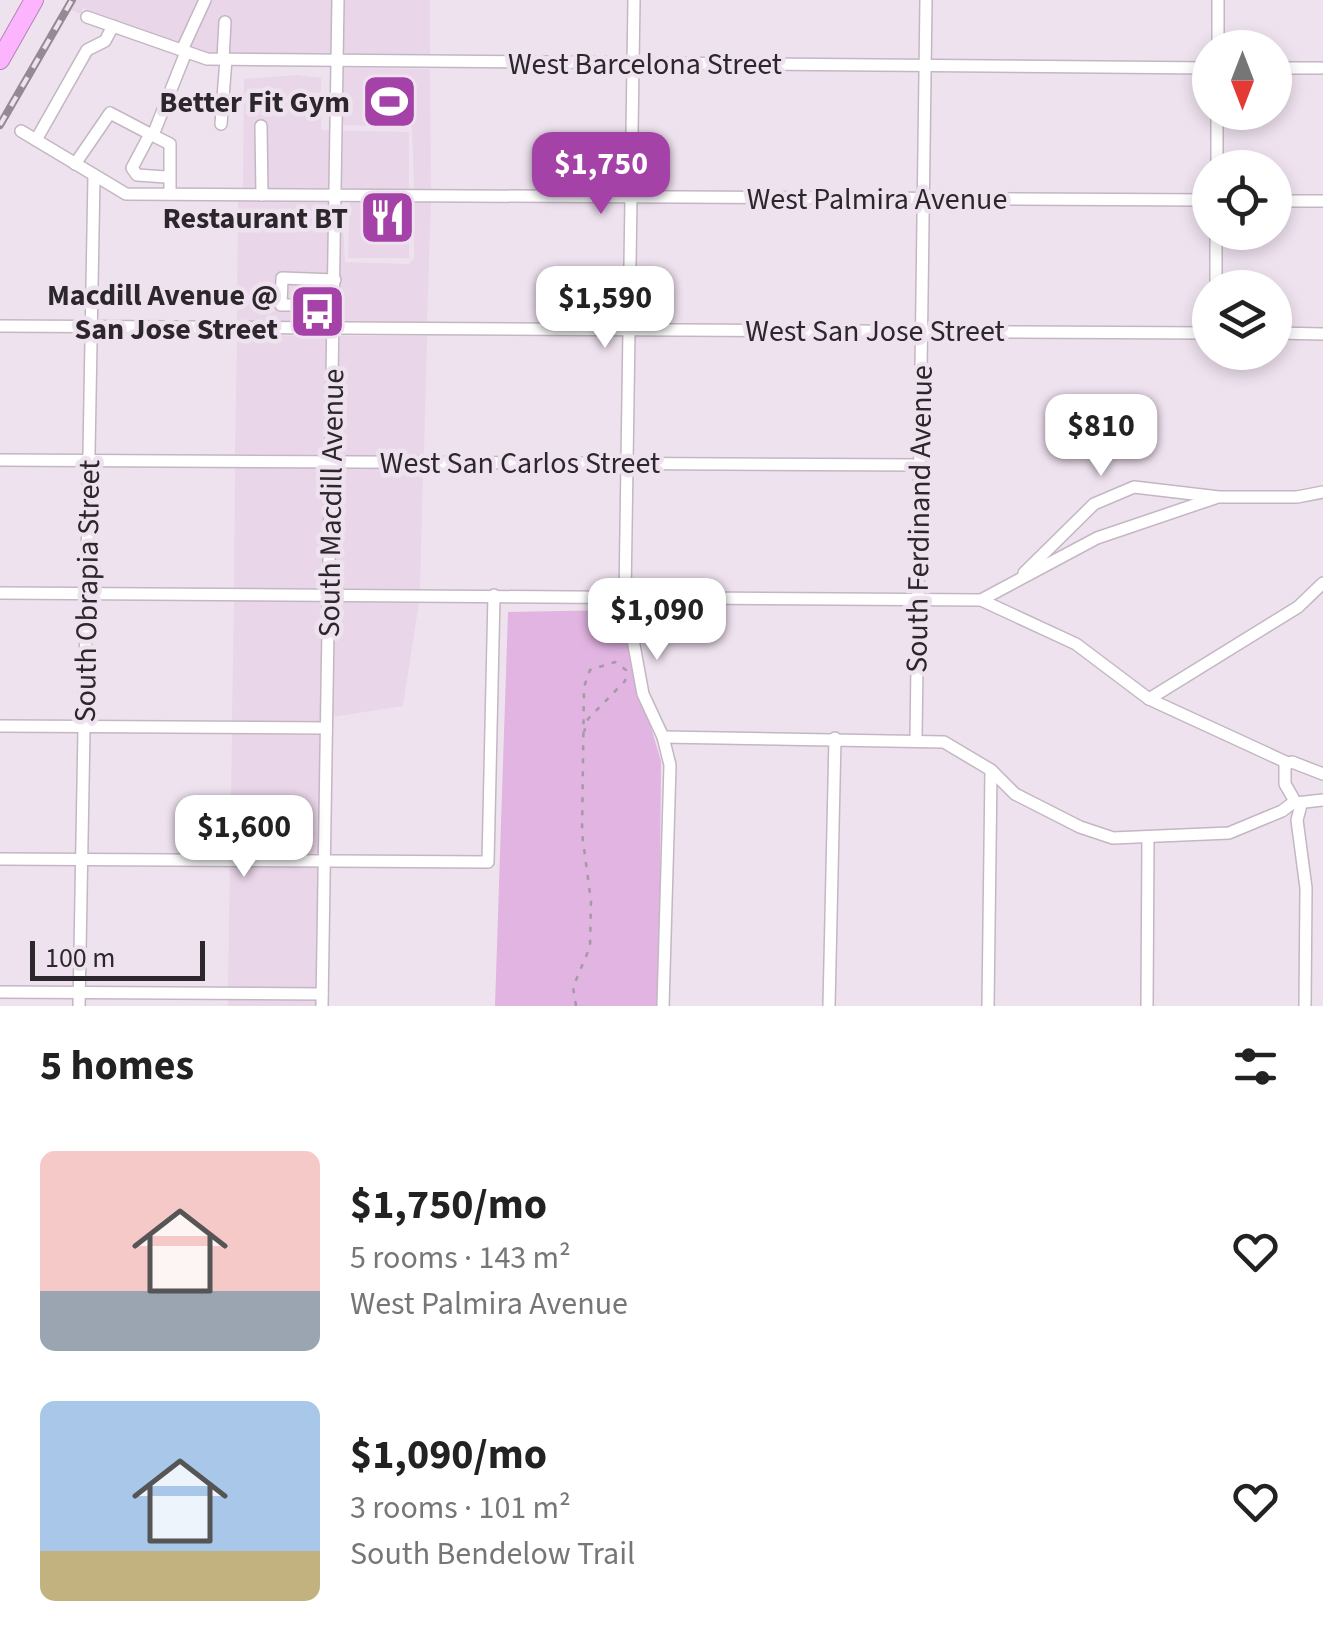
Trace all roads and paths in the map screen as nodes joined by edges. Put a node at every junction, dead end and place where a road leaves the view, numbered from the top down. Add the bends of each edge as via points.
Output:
1 (34, 0) edge
2 (205, 0) edge
3 (338, 0) edge
4 (634, 0) edge
5 (926, 0) edge
6 (1218, 0) edge
7 (86, 17) dead end
8 (225, 22) dead end
9 (113, 26) junction
10 (1218, 30) edge
11 (184, 51) junction
12 (0, 60) edge
13 (224, 60) junction
14 (338, 62) junction
15 (633, 63) junction
16 (926, 66) junction
17 (1192, 68) edge
18 (1292, 68) edge
19 (1323, 68) edge
20 (221, 124) dead end
21 (260, 126) dead end
22 (21, 131) dead end
23 (152, 134) junction
24 (36, 140) junction
25 (75, 164) junction
26 (94, 176) junction
27 (166, 177) junction
28 (170, 194) junction
29 (262, 195) junction
30 (336, 195) junction
31 (632, 196) junction
32 (924, 199) junction
33 (1192, 200) edge
34 (1292, 201) edge
35 (1323, 201) edge
36 (335, 280) junction
37 (334, 306) junction
38 (0, 326) edge
39 (92, 327) junction
40 (334, 329) junction
41 (629, 330) junction
42 (922, 332) junction
43 (1192, 333) edge
44 (1292, 333) edge
45 (1323, 334) edge
46 (0, 460) edge
47 (89, 461) junction
48 (331, 462) junction
49 (627, 464) junction
50 (920, 465) junction
51 (1323, 492) edge
52 (1219, 497) junction
53 (1024, 573) junction
54 (1323, 583) edge
55 (0, 593) edge
56 (87, 593) junction
57 (329, 595) junction
58 (494, 596) junction
59 (626, 596) junction
60 (919, 597) junction
61 (981, 600) junction
62 (1148, 699) junction
63 (0, 726) edge
64 (84, 726) junction
65 (326, 728) junction
66 (584, 732) junction
67 (663, 737) junction
68 (835, 738) junction
69 (916, 739) junction
70 (1288, 763) junction
71 (991, 770) junction
72 (1323, 774) edge
73 (1323, 800) edge
74 (1297, 803) junction
75 (1148, 838) junction
76 (0, 859) edge
77 (82, 859) junction
78 (324, 860) junction
79 (0, 992) edge
80 (79, 999) edge
81 (322, 1000) edge
82 (576, 1006) edge
83 (662, 1006) edge
84 (830, 1006) edge
85 (988, 1006) edge
86 (1147, 1006) edge
87 (1305, 1006) edge

1 - 12 highway
2 - 11 street
3 - 14 street, South Macdill Avenue
4 - 15 street
5 - 16 street, South Ferdinand Avenue
6 - 10 street
7 - 9 street, West Barcelona Street
8 - 13 street
9 - 11 street, West Barcelona Street
9 - 24 street via 105,41 87,50
11 - 13 street, West Barcelona Street
11 - 23 street
13 - 14 street, West Barcelona Street
13 - 20 street
14 - 15 street, West Barcelona Street
14 - 30 street, South Macdill Avenue
15 - 16 street, West Barcelona Street
15 - 31 street
16 - 17 street, West Barcelona Street
16 - 32 street, South Ferdinand Avenue
18 - 19 street
21 - 29 street
22 - 24 street, West Palmira Avenue
23 - 25 street via 110,113
23 - 27 street via 170,144
23 - 27 street via 132,168 137,176
24 - 25 street, West Palmira Avenue
25 - 26 street, West Palmira Avenue
26 - 28 street, West Palmira Avenue via 126,194
26 - 39 street, South Obrapia Street
27 - 28 street
28 - 29 street, West Palmira Avenue
29 - 30 street, West Palmira Avenue
30 - 31 street, West Palmira Avenue
30 - 36 street, South Macdill Avenue
31 - 32 street, West Palmira Avenue
31 - 41 street
32 - 33 street, West Palmira Avenue
32 - 42 street, South Ferdinand Avenue
34 - 35 street
36 - 37 street, South Macdill Avenue
36 - 37 street via 282,278 281,305
37 - 40 street, South Macdill Avenue
38 - 39 street, West San Jose Street
39 - 40 street, West San Jose Street
39 - 47 street, South Obrapia Street
40 - 41 street, West San Jose Street
40 - 48 street, South Macdill Avenue
41 - 42 street, West San Jose Street
41 - 49 street
42 - 43 street, West San Jose Street
42 - 50 street, South Ferdinand Avenue
44 - 45 street
46 - 47 street, West San Carlos Street
47 - 48 street, West San Carlos Street
47 - 56 street, South Obrapia Street
48 - 49 street, West San Carlos Street
48 - 57 street, South Macdill Avenue
49 - 50 street, West San Carlos Street
49 - 59 street
50 - 60 street, South Ferdinand Avenue
51 - 52 street
52 - 53 street via 1097,538
52 - 53 street via 1134,487 1094,504
53 - 61 street
54 - 62 street via 1298,607
55 - 56 street
56 - 57 street
56 - 64 street, South Obrapia Street
57 - 58 street
57 - 65 street, South Macdill Avenue
58 - 59 street
58 - 78 street via 488,862
59 - 60 street
59 - 67 street via 643,694
60 - 61 street
60 - 69 street, South Ferdinand Avenue
61 - 62 street via 1076,644
62 - 70 street
63 - 64 street
64 - 65 street
64 - 77 street, South Obrapia Street
65 - 78 street, South Macdill Avenue
66 - 66 path via 588,719 625,681 626,670 615,662 590,670
66 - 82 path via 590,947 574,987
67 - 68 street
67 - 83 street via 670,765
68 - 69 street
68 - 84 street
69 - 71 street via 944,742
70 - 72 street
70 - 74 street via 1282,775
71 - 75 street via 1015,794 1080,827 1113,838
71 - 85 street
73 - 74 street
74 - 75 street via 1229,833
74 - 87 street via 1306,888
75 - 86 street
76 - 77 street
77 - 78 street
77 - 80 street, South Obrapia Street
78 - 81 street, South Macdill Avenue
79 - 80 street
80 - 81 street

